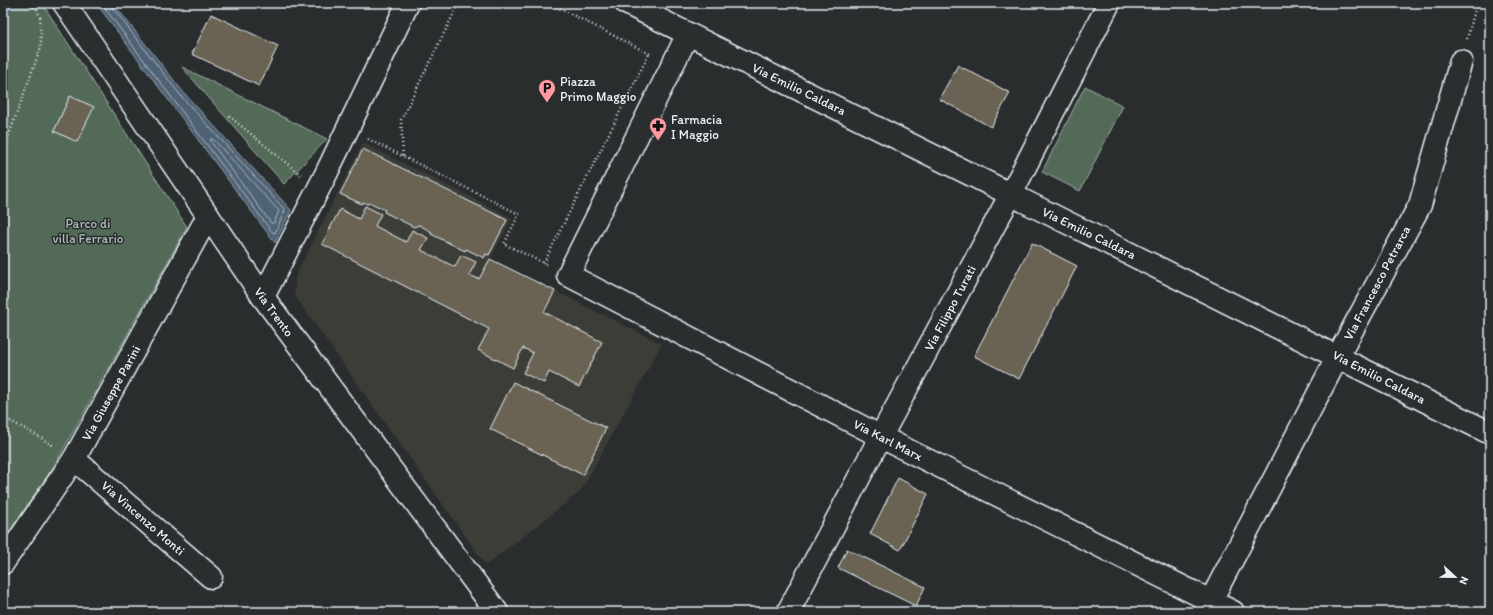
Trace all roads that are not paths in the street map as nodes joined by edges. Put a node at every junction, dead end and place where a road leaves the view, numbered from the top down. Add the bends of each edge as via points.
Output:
1 (64, 3) edge
2 (408, 3) edge
3 (626, 3) edge
4 (1109, 3) edge
5 (688, 34) junction
6 (1461, 61) road end
7 (1011, 194) junction
8 (208, 216) junction
9 (263, 297) junction
10 (1338, 356) junction
11 (1490, 433) edge
12 (881, 436) junction
13 (74, 459) junction
14 (3, 563) edge
15 (211, 577) dead end
16 (1208, 607) edge
17 (492, 610) edge
18 (788, 612) edge
19 (1233, 612) edge

1 - 8 street, Via Trento
2 - 9 street via 326,174
3 - 5 street
4 - 7 street, Via Filippo Turati
5 - 7 street, Via Emilio Caldara
5 - 12 street, Via Karl Marx via 568,275
6 - 10 street, Via Francesco Petrarca via 1420,205
7 - 10 street, Via Emilio Caldara
7 - 12 street, Via Filippo Turati
8 - 9 street, Via Trento
8 - 13 street, Via Giuseppe Parini
9 - 17 street, Via Trento
10 - 11 street, Via Emilio Caldara
10 - 16 street, Via Francesco Petrarca
12 - 16 street, Via Karl Marx
12 - 18 street, Via Filippo Turati
13 - 14 street, Via Giuseppe Parini
13 - 15 street, Via Vincenzo Monti
16 - 19 street, Via Karl Marx

